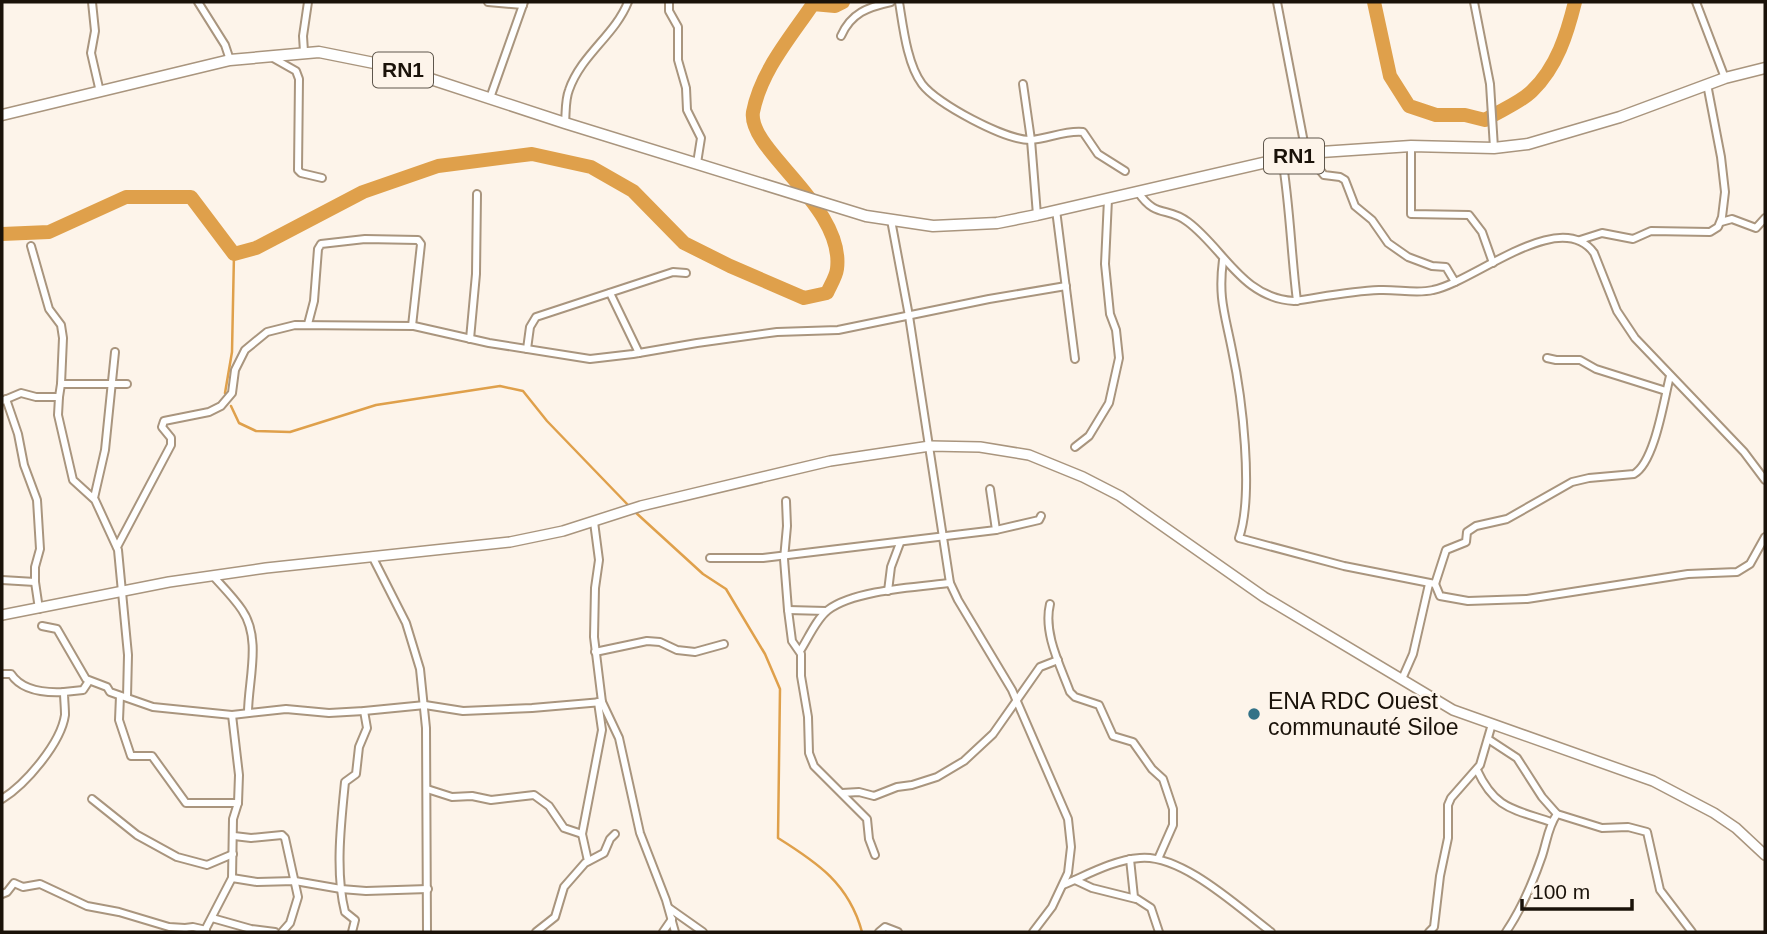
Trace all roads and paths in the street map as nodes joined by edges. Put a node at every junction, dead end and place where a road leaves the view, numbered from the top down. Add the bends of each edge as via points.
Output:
1 (92, 2) edge
2 (198, 2) edge
3 (308, 2) edge
4 (488, 2) edge
5 (628, 2) edge
6 (669, 2) edge
7 (891, 2) edge
8 (900, 2) edge
9 (1277, 2) edge
10 (1474, 2) edge
11 (1696, 2) edge
12 (524, 3) edge
13 (841, 36) dead end
14 (304, 52) junction
15 (268, 55) junction
16 (230, 60) junction
17 (1765, 68) edge
18 (1725, 78) junction
19 (1024, 84) dead end
20 (1707, 84) junction
21 (100, 92) junction
22 (490, 98) junction
23 (2, 114) edge
24 (565, 123) junction
25 (1031, 140) junction
26 (1411, 146) junction
27 (1494, 148) junction
28 (1306, 153) junction
29 (1282, 158) junction
30 (697, 163) junction
31 (1125, 171) dead end
32 (322, 178) dead end
33 (1138, 192) junction
34 (477, 194) dead end
35 (1108, 198) junction
36 (1056, 210) junction
37 (1037, 215) junction
38 (1765, 218) edge
39 (891, 220) junction
40 (1721, 222) junction
41 (1580, 240) junction
42 (31, 246) dead end
43 (1223, 260) junction
44 (1493, 263) junction
45 (686, 272) dead end
46 (1455, 282) junction
47 (1066, 286) junction
48 (610, 293) junction
49 (1297, 301) junction
50 (909, 316) junction
51 (308, 324) junction
52 (412, 326) junction
53 (470, 340) junction
54 (527, 349) junction
55 (115, 352) dead end
56 (639, 353) junction
57 (1547, 358) dead end
58 (1075, 359) dead end
59 (1671, 376) junction
60 (113, 383) junction
61 (61, 384) junction
62 (127, 384) dead end
63 (1666, 391) junction
64 (59, 397) junction
65 (4, 400) edge
66 (930, 446) junction
67 (1074, 447) dead end
68 (1764, 475) edge
69 (990, 489) dead end
70 (94, 498) junction
71 (786, 501) dead end
72 (1041, 516) dead end
73 (594, 522) junction
74 (996, 530) junction
75 (1765, 537) edge
76 (944, 538) junction
77 (900, 543) junction
78 (117, 547) junction
79 (372, 555) junction
80 (784, 555) junction
81 (709, 558) dead end
82 (214, 576) junction
83 (2, 580) edge
84 (35, 582) junction
85 (950, 583) junction
86 (1432, 584) junction
87 (888, 591) junction
88 (123, 592) junction
89 (1050, 604) dead end
90 (39, 609) junction
91 (788, 610) junction
92 (827, 611) junction
93 (2, 615) edge
94 (42, 626) dead end
95 (724, 644) dead end
96 (800, 651) junction
97 (595, 652) junction
98 (1058, 660) junction
99 (2, 674) edge
100 (1402, 678) junction
101 (89, 681) junction
102 (64, 692) junction
103 (123, 696) junction
104 (1017, 701) junction
105 (600, 702) junction
106 (425, 705) junction
107 (364, 711) junction
108 (248, 713) junction
109 (232, 715) junction
110 (1492, 724) junction
111 (1488, 739) junction
112 (1477, 770) junction
113 (427, 789) junction
114 (842, 793) junction
115 (2, 799) edge
116 (92, 799) dead end
117 (238, 803) junction
118 (1557, 814) junction
119 (1551, 822) junction
120 (582, 834) junction
121 (615, 834) dead end
122 (234, 836) junction
123 (233, 854) junction
124 (875, 855) dead end
125 (1765, 855) edge
126 (1130, 859) junction
127 (1158, 859) junction
128 (588, 861) junction
129 (232, 878) junction
130 (1074, 880) junction
131 (295, 881) junction
132 (1062, 885) junction
133 (341, 889) junction
134 (428, 889) junction
135 (2, 894) edge
136 (1136, 899) junction
137 (669, 908) junction
138 (212, 918) junction
139 (672, 919) junction
140 (184, 930) edge
141 (205, 931) edge
142 (1432, 931) edge
143 (275, 932) edge
144 (282, 932) edge
145 (352, 932) edge
146 (427, 932) edge
147 (536, 932) edge
148 (663, 932) edge
149 (675, 932) edge
150 (702, 932) edge
151 (879, 932) edge
152 (898, 932) edge
153 (1033, 932) edge
154 (1159, 932) edge
155 (1270, 932) edge
156 (1506, 932) edge
157 (1692, 932) edge

1 - 21 street via 95,33 90,53
2 - 16 street
3 - 14 street
4 - 12 street
5 - 24 street via 620,22 571,85
6 - 30 street via 678,27 678,61 687,110 701,138
7 - 13 street via 856,14
8 - 25 street via 908,49 921,83 977,123
9 - 28 street
10 - 27 street via 1490,84
11 - 18 street
12 - 22 street
14 - 15 highway, RN1
14 - 22 highway, RN1 via 381,63
15 - 16 highway, RN1
15 - 32 street via 289,66 299,79 297,166 301,173
16 - 21 highway, RN1
17 - 18 highway, RN1
18 - 20 highway, RN1
19 - 25 street
20 - 27 highway, RN1 via 1575,131
20 - 40 street via 1723,169
21 - 23 highway, RN1
22 - 24 highway, RN1
24 - 30 highway, RN1
25 - 31 street via 1083,132 1098,154
25 - 37 street
26 - 27 highway, RN1
26 - 28 highway, RN1
26 - 44 street via 1412,214 1469,215 1482,232
28 - 29 highway, RN1
28 - 46 street via 1326,176 1343,178 1355,206 1388,243 1408,257 1446,267
29 - 33 highway, RN1
29 - 49 street
30 - 39 highway, RN1
33 - 35 highway, RN1
33 - 43 street via 1149,207 1186,220
34 - 53 street
35 - 36 highway, RN1
35 - 67 street via 1105,264 1119,358 1109,403 1089,436
36 - 37 highway, RN1
36 - 47 street
37 - 39 highway, RN1 via 950,226
38 - 40 street via 1756,228 1732,219
39 - 50 street
40 - 41 street via 1710,232 1651,231 1633,239 1602,233
41 - 44 street via 1548,239
41 - 59 street via 1594,253 1624,324
42 - 61 street via 49,309 61,325
43 - 49 street via 1261,292 1282,301
43 - 86 street via 1220,292 1233,353 1247,486 1239,538
44 - 46 street
45 - 48 street
46 - 49 street via 1434,290 1369,290
47 - 50 street
47 - 58 street
48 - 54 street via 536,317
48 - 56 street
50 - 56 street via 838,330 776,332
50 - 66 street
51 - 52 street
51 - 52 street via 321,244 418,240
51 - 78 street via 267,332 245,350 235,369 232,393 221,406 164,421 162,427 171,445
52 - 53 street
53 - 54 street
54 - 56 street via 590,359
55 - 60 street
57 - 63 street via 1580,359 1592,368
59 - 63 street
59 - 68 street
60 - 61 street
60 - 62 street
60 - 70 street via 106,447
61 - 64 street
63 - 86 street via 1640,470 1572,482 1507,519 1476,526 1467,532 1466,542 1446,550
64 - 65 street via 21,393
64 - 70 street via 58,415 73,480
65 - 84 street via 37,500 40,549
66 - 73 main road via 830,461 641,506
66 - 76 street
66 - 100 main road via 980,447 1028,455 1074,472 1120,496 1264,597
69 - 74 street
70 - 78 street
71 - 80 street
72 - 74 street
73 - 79 main road via 510,542
73 - 97 street via 599,560
74 - 76 street
75 - 86 street via 1750,564 1737,572 1688,574 1527,599 1468,601 1440,596
76 - 77 street
76 - 85 street
77 - 80 street
77 - 87 street
78 - 88 street
79 - 82 main road
79 - 106 street via 414,645
80 - 81 street
80 - 91 street
82 - 88 main road
82 - 108 street via 250,627
83 - 84 street
84 - 90 street
85 - 87 street
85 - 104 street
86 - 100 street
87 - 92 street via 845,601
88 - 90 main road
88 - 103 street via 128,655
89 - 98 street via 1047,617
90 - 93 main road
91 - 92 street
91 - 96 street via 792,641
92 - 96 street
94 - 101 street via 57,629
95 - 97 street via 695,652 647,641
96 - 114 street via 810,757
97 - 105 street
98 - 104 street via 1040,667
98 - 127 street via 1072,695 1099,705 1113,736 1133,741 1163,779 1173,825
99 - 102 street via 11,674 16,682 43,692
100 - 110 main road via 1453,710
101 - 102 street via 83,690
101 - 103 street
102 - 115 street via 64,718 54,745
103 - 109 street via 162,708
103 - 117 street via 119,720 130,755 152,756 186,803
104 - 114 street via 990,737 940,775 874,796
104 - 132 street via 1068,819 1070,863
105 - 106 street via 463,710
105 - 120 street via 602,730
105 - 137 street via 618,732 640,833
106 - 107 street
106 - 113 street
107 - 108 street
107 - 133 street via 368,728 359,747 357,771 345,782
108 - 109 street
109 - 117 street via 239,766
110 - 111 street
110 - 125 main road via 1671,789 1736,828
111 - 112 street
111 - 118 street via 1517,758
112 - 119 street via 1500,804
112 - 142 street via 1448,805 1448,838
113 - 120 street via 452,797 491,800 534,795 549,806 564,828
113 - 134 street
114 - 124 street via 867,819
116 - 123 street via 137,835 177,857 206,865
117 - 122 street
118 - 119 street
118 - 157 street via 1602,828 1647,832 1660,890
119 - 156 street via 1535,874
120 - 128 street
121 - 128 street via 604,853
122 - 123 street
122 - 131 street via 282,835
123 - 129 street
126 - 127 street
126 - 130 street
126 - 136 street
127 - 155 street via 1190,872
128 - 147 street via 562,890 555,918
129 - 131 street
129 - 138 street
130 - 132 street
130 - 136 street
131 - 133 street
131 - 144 street via 296,908
132 - 153 street via 1052,908
133 - 134 street
133 - 145 street via 345,912 355,920
134 - 146 street
135 - 140 street via 14,883 23,887 40,884 86,906
136 - 154 street via 1151,908
137 - 139 street
137 - 150 street
138 - 141 street
138 - 143 street
139 - 148 street
139 - 149 street
140 - 141 street
151 - 152 street via 885,927

